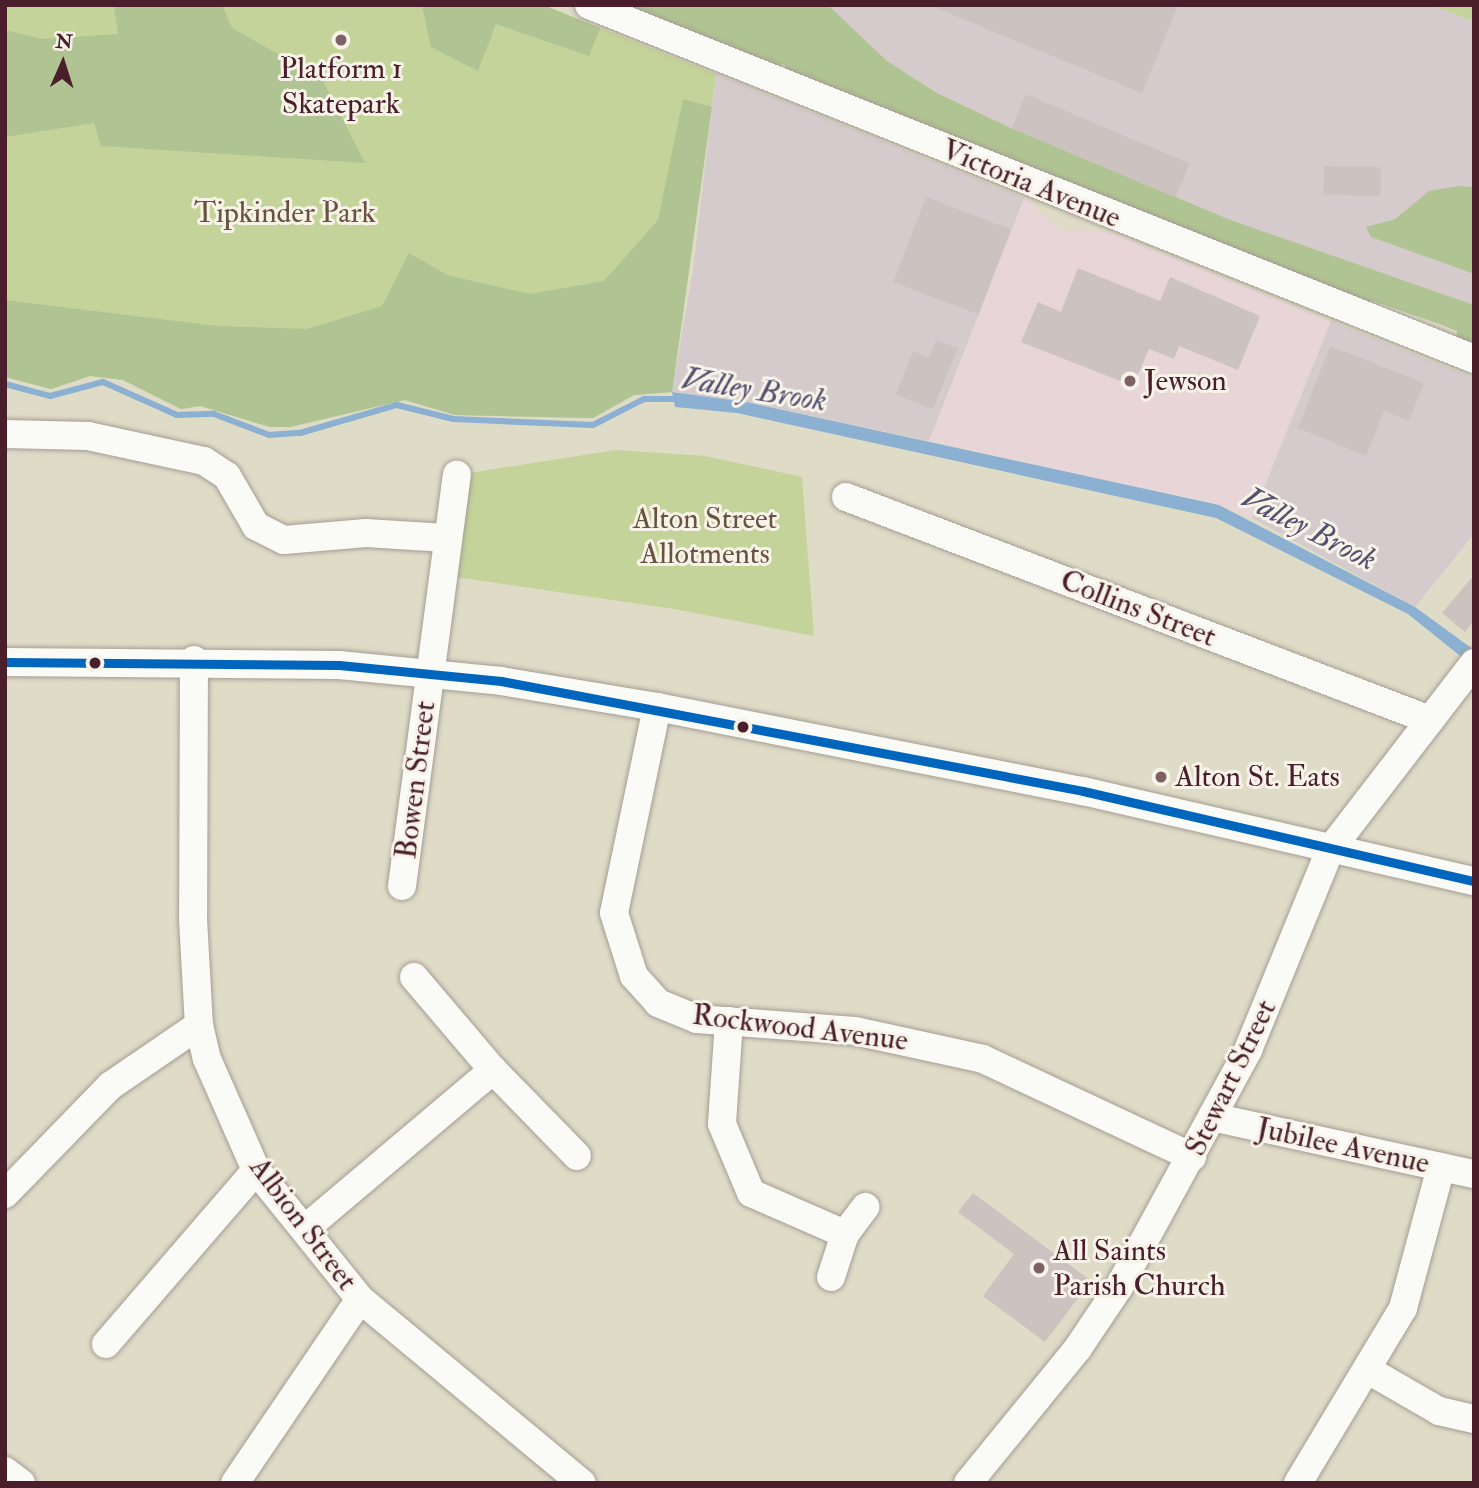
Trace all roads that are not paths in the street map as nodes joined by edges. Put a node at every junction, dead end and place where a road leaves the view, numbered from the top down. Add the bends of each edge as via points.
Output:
1 (589, 5) edge
2 (1474, 359) edge
3 (5, 433) edge
4 (457, 475) dead end
5 (846, 497) dead end
6 (446, 538) junction
7 (194, 660) junction
8 (5, 662) edge
9 (1471, 667) edge
10 (429, 673) junction
11 (657, 707) junction
12 (1430, 720) junction
13 (1330, 850) junction
14 (1474, 881) edge
15 (402, 886) dead end
16 (414, 977) dead end
17 (729, 1021) junction
18 (198, 1025) junction
19 (493, 1070) junction
20 (1212, 1117) junction
21 (577, 1156) dead end
22 (1192, 1157) junction
23 (1441, 1167) junction
24 (256, 1170) junction
25 (1474, 1174) edge
26 (10, 1179) edge
27 (865, 1207) dead end
28 (306, 1228) junction
29 (845, 1234) junction
30 (831, 1277) dead end
31 (360, 1299) junction
32 (106, 1344) dead end
33 (1368, 1370) junction
34 (1474, 1419) edge
35 (974, 1481) edge
36 (235, 1483) edge
37 (582, 1483) edge
38 (1298, 1483) edge

1 - 2 street, Victoria Avenue
3 - 6 street via 88,436 204,461 227,476 256,526 284,540 366,533
4 - 6 street, Bowen Street
5 - 12 street, Collins Street
6 - 10 street, Bowen Street
7 - 8 street
7 - 10 street
7 - 18 street, Albion Street via 193,919
9 - 12 street, Stewart Street
10 - 11 street
10 - 15 street, Bowen Street
11 - 13 street via 1083,791
11 - 17 street, Rockwood Avenue via 614,913 634,976 648,993 683,1015
12 - 13 street, Stewart Street
13 - 14 street
13 - 20 street, Stewart Street via 1248,1050
16 - 19 street
17 - 22 street, Rockwood Avenue via 855,1031 983,1059
17 - 29 street via 722,1124 751,1193
18 - 24 street, Albion Street via 207,1059
18 - 26 street via 110,1086
19 - 21 street
19 - 28 street
20 - 22 street, Stewart Street
20 - 23 street, Jubilee Avenue
22 - 35 street, Stewart Street via 1101,1316
23 - 25 street, Jubilee Avenue
23 - 33 street via 1412,1286
24 - 28 street, Albion Street
24 - 32 street
27 - 29 street
28 - 31 street, Albion Street
29 - 30 street
31 - 36 street
31 - 37 street, Albion Street
33 - 34 street via 1438,1411
33 - 38 street

